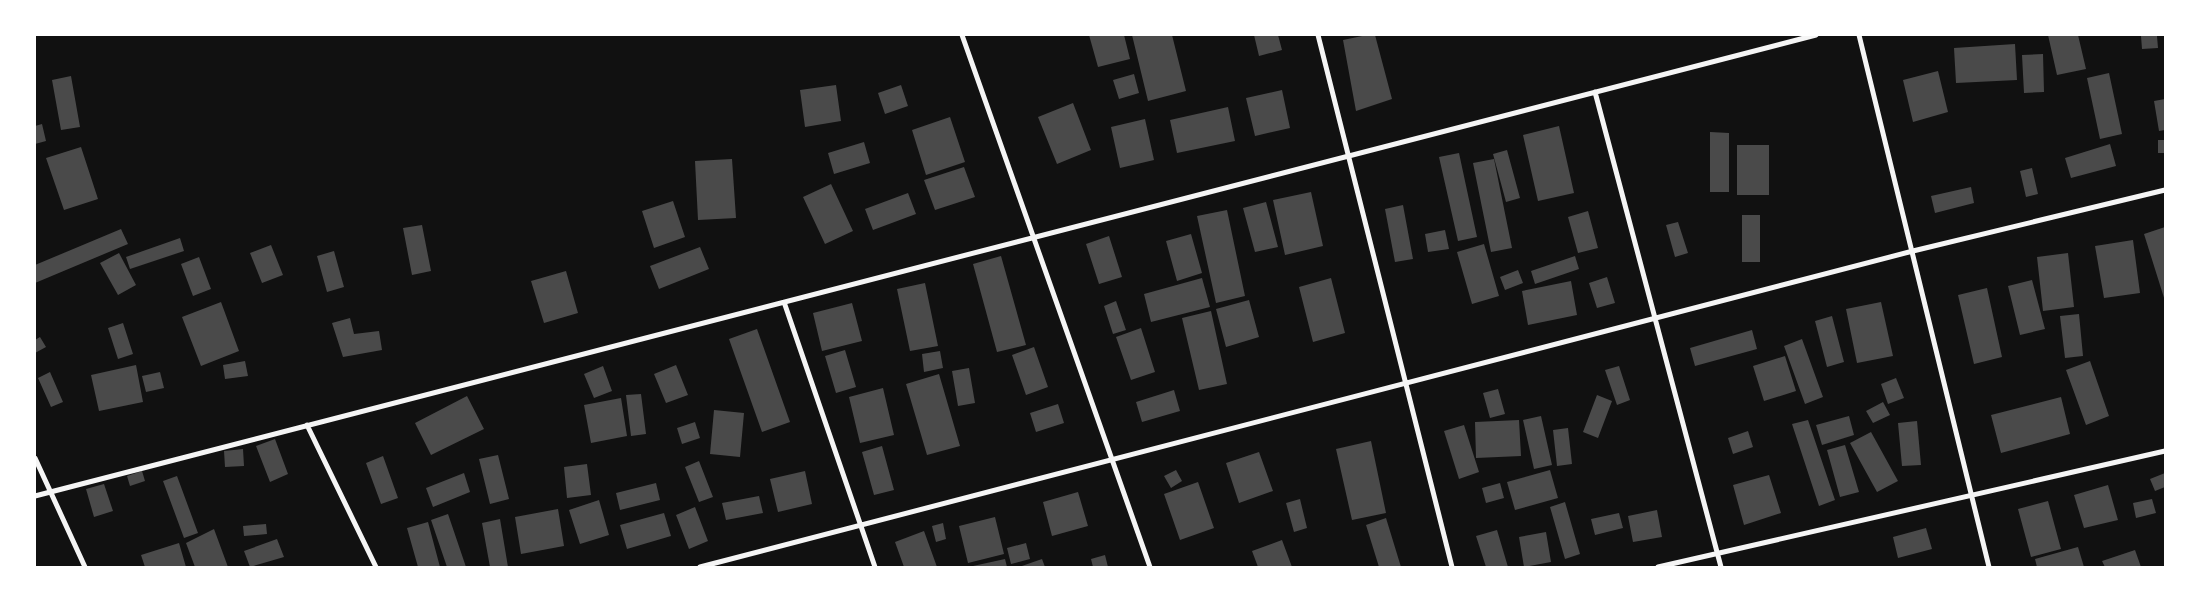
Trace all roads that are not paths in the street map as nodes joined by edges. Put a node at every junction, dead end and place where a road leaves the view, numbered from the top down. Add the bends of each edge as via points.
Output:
1 (962, 35) edge
2 (1318, 35) edge
3 (1816, 35) edge
4 (1858, 35) edge
5 (1595, 92) junction
6 (1347, 156) junction
7 (2165, 190) edge
8 (1033, 238) junction
9 (1913, 251) junction
10 (784, 302) junction
11 (1656, 318) junction
12 (1406, 383) junction
13 (307, 425) junction
14 (2165, 451) edge
15 (35, 458) edge
16 (1113, 459) junction
17 (50, 492) junction
18 (1972, 493) junction
19 (35, 496) edge
20 (861, 525) junction
21 (1718, 553) junction
22 (85, 567) edge
23 (376, 567) edge
24 (700, 567) edge
25 (875, 567) edge
26 (1150, 567) edge
27 (1452, 567) edge
28 (1658, 567) edge
29 (1721, 567) edge
30 (1990, 567) edge

1 - 8 street
2 - 6 street
3 - 5 street
4 - 9 street
5 - 6 street
5 - 11 street
6 - 8 street
6 - 12 street
7 - 9 street
8 - 10 street
8 - 16 street
9 - 11 street
9 - 18 street
10 - 13 street
10 - 20 street
11 - 12 street
11 - 21 street
12 - 16 street
12 - 27 street
13 - 17 street
13 - 23 street
14 - 18 street
15 - 17 street
16 - 20 street
16 - 26 street
17 - 19 street
17 - 22 street
18 - 21 street
18 - 30 street
20 - 24 street
20 - 25 street
21 - 28 street
21 - 29 street

